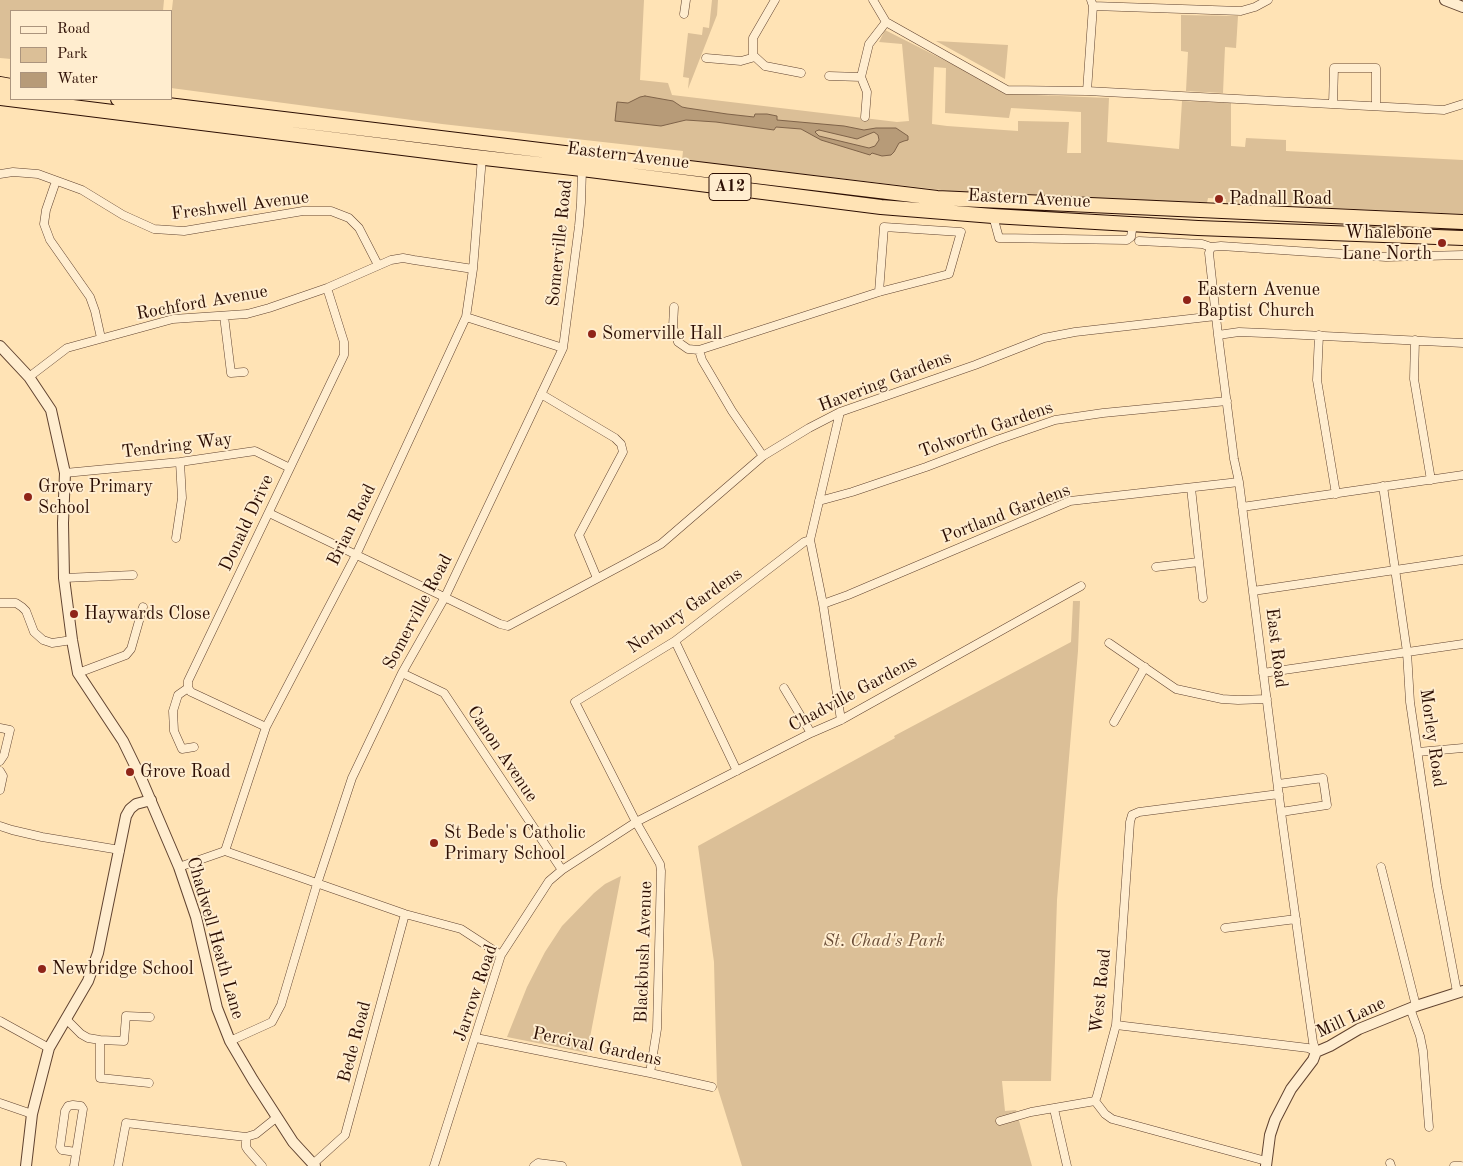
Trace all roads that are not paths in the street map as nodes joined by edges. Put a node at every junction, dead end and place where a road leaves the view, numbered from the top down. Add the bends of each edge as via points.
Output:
1 (686, 0) edge
2 (873, 0) edge
3 (1268, 0) edge
4 (1445, 0) edge
5 (772, 1) edge
6 (1092, 3) edge
7 (1173, 5) edge
8 (1463, 7) edge
9 (684, 14) dead end
10 (886, 22) junction
11 (755, 57) junction
12 (706, 58) dead end
13 (801, 73) dead end
14 (829, 76) dead end
15 (861, 77) junction
16 (1087, 91) junction
17 (16, 100) edge
18 (126, 100) edge
19 (1333, 104) junction
20 (1463, 104) edge
21 (1376, 106) junction
22 (865, 117) dead end
23 (482, 157) junction
24 (582, 169) junction
25 (0, 174) edge
26 (56, 181) junction
27 (993, 216) junction
28 (1396, 218) junction
29 (1463, 222) edge
30 (1133, 223) junction
31 (1463, 228) edge
32 (1463, 238) edge
33 (1139, 241) dead end
34 (1210, 247) junction
35 (1463, 254) edge
36 (378, 265) junction
37 (473, 269) junction
38 (327, 288) junction
39 (879, 292) junction
40 (674, 307) dead end
41 (224, 316) junction
42 (1216, 316) junction
43 (466, 317) junction
44 (1218, 335) junction
45 (1319, 335) junction
46 (101, 338) junction
47 (1415, 340) junction
48 (1463, 343) edge
49 (0, 346) edge
50 (563, 348) junction
51 (700, 350) junction
52 (244, 372) dead end
53 (29, 377) junction
54 (541, 394) junction
55 (1227, 401) junction
56 (840, 412) junction
57 (763, 456) junction
58 (180, 462) junction
59 (290, 468) junction
60 (65, 473) junction
61 (1463, 475) edge
62 (1432, 480) junction
63 (1239, 482) junction
64 (1383, 486) junction
65 (1191, 488) junction
66 (1336, 494) junction
67 (819, 501) junction
68 (1242, 507) junction
69 (269, 513) junction
70 (176, 538) dead end
71 (810, 540) junction
72 (356, 555) junction
73 (1463, 560) edge
74 (1199, 562) junction
75 (1156, 567) dead end
76 (1394, 570) junction
77 (133, 575) dead end
78 (64, 578) junction
79 (598, 578) junction
80 (1081, 586) dead end
81 (1253, 591) junction
82 (445, 597) junction
83 (1203, 598) dead end
84 (0, 603) edge
85 (823, 604) junction
86 (144, 607) dead end
87 (72, 640) junction
88 (675, 641) junction
89 (1109, 643) dead end
90 (1463, 644) edge
91 (1407, 652) junction
92 (1145, 667) junction
93 (78, 673) junction
94 (402, 673) junction
95 (1263, 674) junction
96 (188, 688) junction
97 (784, 688) dead end
98 (1267, 699) junction
99 (574, 702) joint
100 (842, 720) junction
101 (1114, 722) dead end
102 (0, 728) edge
103 (266, 728) junction
104 (812, 733) junction
105 (194, 746) dead end
106 (1463, 748) edge
107 (1418, 752) junction
108 (0, 761) edge
109 (0, 771) edge
110 (737, 771) junction
111 (1278, 784) junction
112 (0, 790) edge
113 (1279, 794) junction
114 (151, 800) junction
115 (1281, 812) junction
116 (636, 822) junction
117 (0, 826) edge
118 (120, 850) junction
119 (225, 851) junction
120 (1381, 867) dead end
121 (179, 868) junction
122 (562, 870) junction
123 (317, 884) junction
124 (405, 914) junction
125 (1296, 920) junction
126 (1225, 928) dead end
127 (501, 956) junction
128 (1460, 992) edge
129 (1413, 1007) junction
130 (150, 1017) dead end
131 (66, 1019) junction
132 (0, 1020) edge
133 (1116, 1025) junction
134 (476, 1038) junction
135 (100, 1040) junction
136 (230, 1041) junction
137 (49, 1048) junction
138 (1316, 1052) junction
139 (650, 1073) junction
140 (149, 1083) dead end
141 (712, 1087) dead end
142 (1095, 1101) junction
143 (0, 1103) edge
144 (1054, 1109) junction
145 (32, 1114) junction
146 (276, 1118) junction
147 (1000, 1121) dead end
148 (1429, 1127) dead end
149 (246, 1137) junction
150 (76, 1152) junction
151 (1266, 1164) edge
152 (314, 1165) edge
153 (26, 1166) edge
154 (74, 1166) edge
155 (118, 1166) edge
156 (262, 1166) edge
157 (434, 1166) edge
158 (534, 1166) edge
159 (562, 1166) edge
160 (1067, 1166) edge

1 - 9 street
2 - 10 street
3 - 7 street via 1241,11
4 - 8 street
5 - 11 street via 753,38
6 - 7 street
6 - 16 street
10 - 15 street via 869,44
10 - 16 street via 1007,90
11 - 12 street via 741,62
11 - 13 street via 765,66
14 - 15 street
15 - 22 street via 867,92
16 - 19 street
17 - 23 highway, Eastern Avenue / A12
18 - 28 highway, Eastern Avenue / A12 via 937,198
19 - 21 street
19 - 21 street via 1334,68 1376,68
20 - 21 street via 1444,110
23 - 24 highway, Eastern Avenue / A12
23 - 37 street, Brian Road
24 - 27 highway, Eastern Avenue / A12 via 881,207
24 - 50 street, Somerville Road via 582,204
25 - 26 street, Freshwell Avenue via 38,174
26 - 36 street, Freshwell Avenue via 82,190 123,216 154,229 184,231 303,211 331,211 349,218 359,228
26 - 46 street via 44,224 50,240 90,297
27 - 30 highway, Eastern Avenue / A12
27 - 30 street via 999,238 1127,240 1131,237
28 - 29 highway, Eastern Avenue / A12
28 - 31 highway, A12 via 1432,226
30 - 32 highway, Eastern Avenue / A12
33 - 34 street
34 - 35 street via 1386,257
34 - 42 street, East Road
36 - 37 street, Rochford Avenue via 403,258
36 - 38 street, Rochford Avenue
37 - 43 street, Brian Road
38 - 41 street, Rochford Avenue via 254,312
38 - 59 street, Donald Drive via 344,342 344,355
39 - 39 street via 949,274 961,232 884,227
39 - 51 street
40 - 51 street via 673,326 678,342 688,349
41 - 46 street, Rochford Avenue via 174,320
41 - 52 street via 231,373
42 - 44 street, East Road
42 - 56 street, Havering Gardens via 1044,338
43 - 50 street
43 - 72 street, Brian Road
44 - 45 street via 1239,332
44 - 55 street, East Road
45 - 47 street
45 - 66 street via 1317,380
46 - 53 street, Rochford Avenue via 67,348
47 - 48 street
47 - 62 street via 1414,379
49 - 53 street, Chadwell Heath Lane
50 - 54 street, Somerville Road
51 - 57 street via 702,360 732,411
53 - 60 street, Chadwell Heath Lane via 51,410
54 - 79 street via 621,444 623,452 579,535
54 - 82 street, Somerville Road
55 - 63 street, East Road
55 - 67 street, Tolworth Gardens via 1055,420 926,467
56 - 57 street, Havering Gardens
56 - 67 street
57 - 79 street, Havering Gardens via 661,544
58 - 59 street, Tendring Way via 256,451
58 - 60 street, Tendring Way
58 - 70 street via 182,498
59 - 69 street, Donald Drive
60 - 78 street, Chadwell Heath Lane
61 - 62 street
62 - 64 street
63 - 65 street, Portland Gardens
63 - 68 street, East Road
64 - 66 street
64 - 76 street, Morley Road
65 - 74 street
65 - 85 street, Portland Gardens via 1070,501
66 - 68 street
67 - 71 street
68 - 81 street, East Road
69 - 72 street
69 - 96 street, Donald Drive via 188,682
71 - 85 street
71 - 88 street, Norbury Gardens
72 - 82 street
72 - 103 street, Brian Road
73 - 76 street
74 - 75 street
74 - 83 street
76 - 81 street
76 - 91 street, Morley Road
77 - 78 street
78 - 87 street, Chadwell Heath Lane
79 - 82 street, Havering Gardens via 508,626
80 - 100 street, Chadville Gardens
81 - 95 street, East Road
82 - 94 street, Somerville Road
84 - 87 street via 16,603 22,607 34,632 43,640 52,643
85 - 100 street
86 - 93 street via 131,649 126,654
87 - 93 street, Chadwell Heath Lane
88 - 99 street, Norbury Gardens
88 - 110 street
89 - 92 street
90 - 91 street
91 - 95 street
91 - 107 street, Morley Road
92 - 98 street via 1176,688 1222,699
92 - 101 street
93 - 114 street, Chadwell Heath Lane via 123,741
94 - 122 street, Canon Avenue via 444,693
94 - 123 street, Somerville Road via 352,778
95 - 98 street, East Road
96 - 103 street
96 - 105 street, Donald Drive via 178,695 173,711 174,730 182,749
97 - 104 street
98 - 111 street, East Road
99 - 116 street, Blackbush Avenue
100 - 104 street, Chadville Gardens
102 - 108 street via 10,730
103 - 119 street, Brian Road
104 - 110 street, Chadville Gardens
106 - 107 street
107 - 128 street, Morley Road via 1437,886
109 - 112 street
110 - 116 street, Chadville Gardens
111 - 113 street, East Road
111 - 115 street via 1323,778 1327,805
113 - 115 street, East Road
113 - 133 street, West Road via 1132,815
114 - 118 street via 130,809
114 - 121 street, Chadwell Heath Lane
115 - 125 street, East Road
116 - 122 street, Jarrow Road
116 - 139 street, Blackbush Avenue via 660,864 661,872 657,1030
117 - 118 street via 42,837
118 - 131 street via 94,966
119 - 121 street
119 - 123 street
120 - 129 street
121 - 136 street, Chadwell Heath Lane via 196,917 217,1008
122 - 127 street, Jarrow Road via 549,880
123 - 124 street
123 - 136 street, Somerville Road via 281,1005 272,1022
124 - 127 street via 461,929
124 - 152 street, Bede Road via 345,1135
125 - 126 street
125 - 138 street, East Road
127 - 134 street, Jarrow Road
128 - 129 street, Mill Lane
129 - 138 street, Mill Lane via 1359,1029
129 - 148 street via 1424,1051
130 - 135 street via 126,1016 124,1041
131 - 135 street via 81,1034
131 - 137 street
132 - 137 street
133 - 138 street via 1308,1048
133 - 142 street, West Road
134 - 139 street, Percival Gardens
134 - 157 street, Jarrow Road
135 - 140 street via 100,1078
136 - 146 street, Chadwell Heath Lane
137 - 145 street
138 - 151 street, Mill Lane via 1275,1120
139 - 141 street, Percival Gardens
142 - 144 street
142 - 151 street via 1112,1119
143 - 145 street
144 - 147 street
144 - 160 street
145 - 153 street
146 - 149 street via 256,1134
146 - 152 street, Chadwell Heath Lane
149 - 155 street via 126,1123
149 - 156 street via 248,1150
150 - 150 street via 60,1148 65,1111 73,1105 83,1109
150 - 154 street
158 - 159 street via 538,1163

